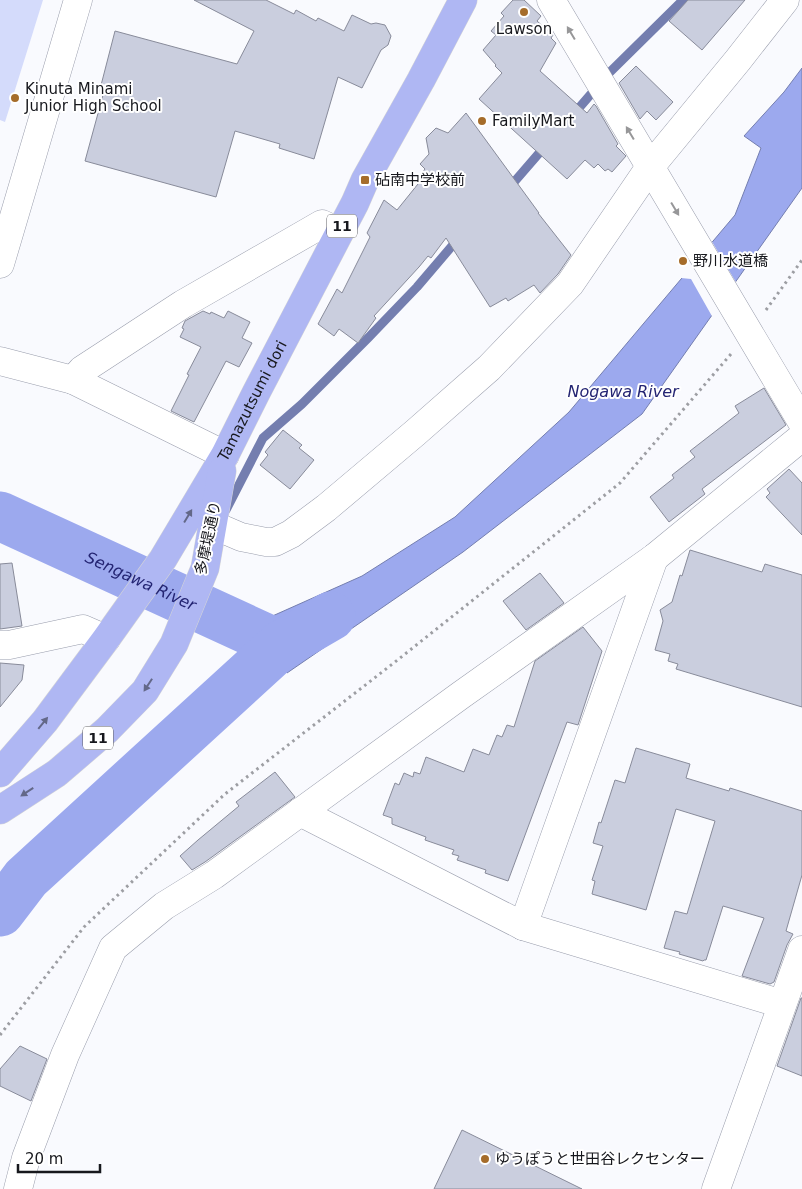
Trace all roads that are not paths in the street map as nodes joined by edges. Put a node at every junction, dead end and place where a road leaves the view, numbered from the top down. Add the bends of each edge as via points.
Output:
1 (78, 0) edge
2 (462, 0) edge
3 (551, 0) edge
4 (785, 0) edge
5 (650, 167) junction
6 (339, 232) junction
7 (0, 264) edge
8 (0, 361) edge
9 (73, 380) junction
10 (802, 422) edge
11 (802, 437) edge
12 (225, 455) junction
13 (212, 525) junction
14 (654, 558) junction
15 (106, 640) junction
16 (0, 645) edge
17 (0, 773) edge
18 (0, 810) edge
19 (300, 812) junction
20 (523, 926) junction
21 (802, 950) edge
22 (782, 1004) junction
23 (18, 1189) edge
24 (716, 1189) edge

1 - 7 street
2 - 6 main road, Tamazutsumi dori / 11
5 -> 3 street
4 - 5 street
5 -> 10 street
5 - 13 street via 570,284 489,368 326,508 275,542 241,537
6 - 9 street via 322,224 183,304 82,370
6 - 12 main road, Tamazutsumi dori / 11
8 - 9 street
9 - 12 street
11 - 14 street
12 - 13 main road, 多摩堤通り / 11
15 -> 12 main road, Tamazutsumi dori / 11 via 163,558
13 -> 18 main road, 多摩堤通り / 11 via 204,568 174,644 145,691 107,730 57,773
14 - 19 street
14 - 20 street
15 - 16 street via 82,629 8,646
17 -> 15 main road, Tamazutsumi dori / 11 via 45,721
19 - 20 street
19 - 23 street via 214,875 164,906 113,948 66,1055 26,1158
20 - 22 street
21 - 22 street
22 - 24 street

